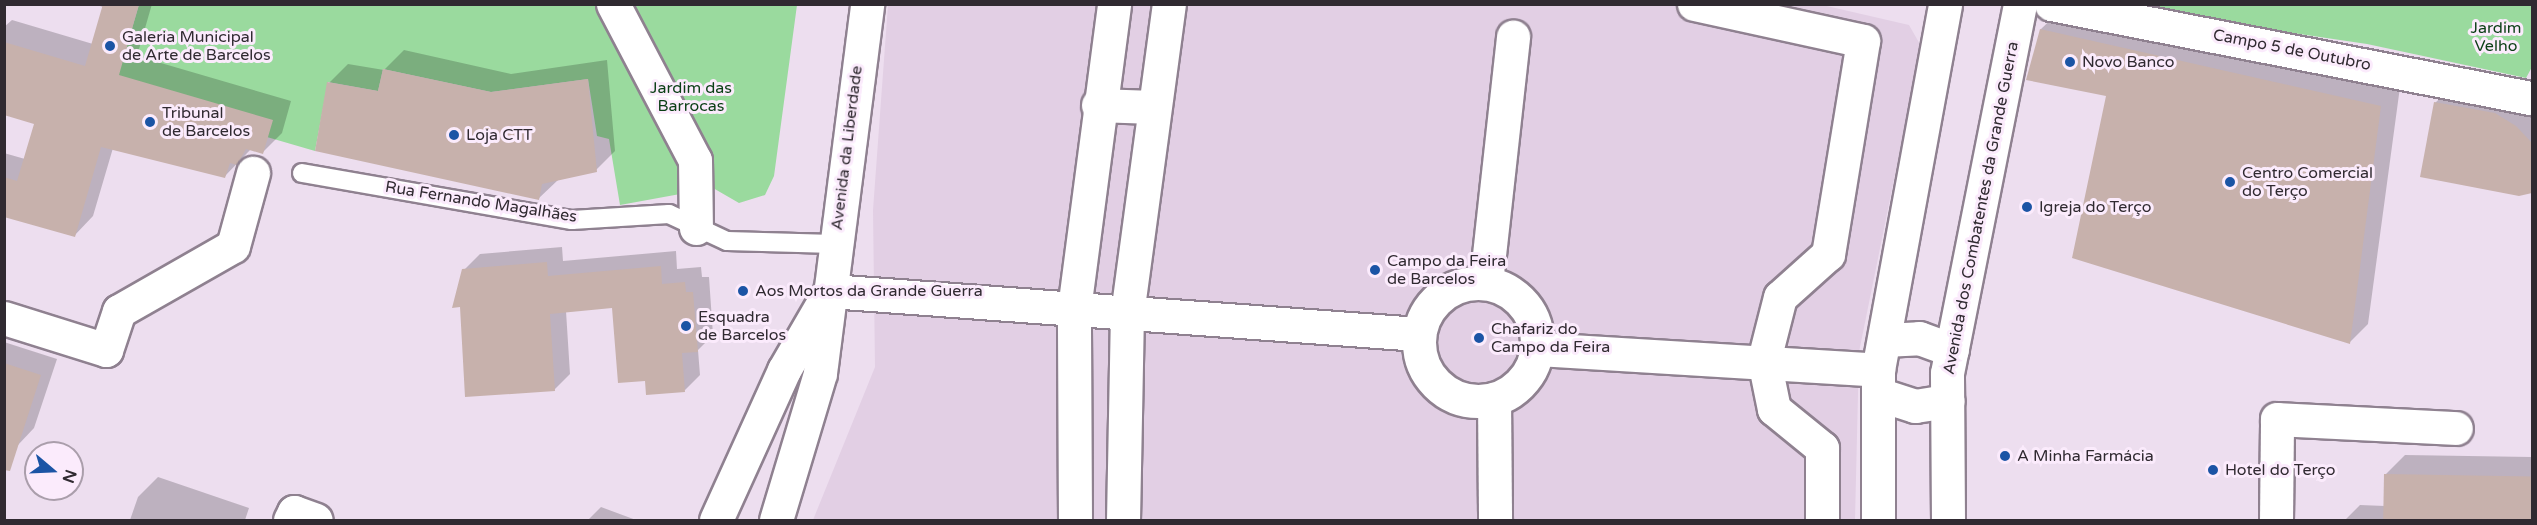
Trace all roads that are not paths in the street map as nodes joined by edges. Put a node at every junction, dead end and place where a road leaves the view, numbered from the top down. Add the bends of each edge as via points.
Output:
1 (613, 4) edge
2 (867, 4) edge
3 (878, 4) edge
4 (1114, 4) edge
5 (1169, 4) edge
6 (1694, 4) edge
7 (1946, 4) edge
8 (2020, 4) edge
9 (2051, 4) edge
10 (1513, 36) dead end
11 (857, 70) junction
12 (2532, 98) edge
13 (1098, 105) junction
14 (1152, 107) junction
15 (302, 172) dead end
16 (253, 173) dead end
17 (696, 228) junction
18 (834, 244) junction
19 (1486, 282) junction
20 (830, 291) junction
21 (1074, 309) junction
22 (1127, 314) junction
23 (4, 318) edge
24 (1419, 334) junction
25 (1538, 349) junction
26 (1952, 350) junction
27 (1764, 360) junction
28 (1880, 368) junction
29 (1494, 399) junction
30 (1948, 401) junction
31 (2456, 428) dead end
32 (290, 520) edge
33 (316, 520) edge
34 (716, 520) edge
35 (776, 520) edge
36 (1075, 520) edge
37 (1123, 520) edge
38 (1495, 520) edge
39 (1822, 520) edge
40 (1878, 520) edge
41 (1948, 520) edge
42 (2276, 520) edge

1 - 17 street via 695,160
2 - 11 street, Avenida da Liberdade
3 - 11 street
4 - 13 street
5 - 14 street
6 - 27 street via 1863,40 1828,254 1780,297
7 - 28 street
8 - 26 street, Avenida dos Combatentes da Grande Guerra
9 - 12 street, Campo 5 de Outubro
10 - 19 street
11 - 18 street, Avenida da Liberdade
13 - 14 street
13 - 21 street
14 - 22 street
15 - 17 lane, Rua Fernando Magalhães via 572,219 669,214
16 - 23 street via 233,246 119,311 106,350
17 - 18 lane, Rua Fernando Magalhães via 727,240
18 - 20 street, Avenida da Liberdade
19 - 24 street via 1463,284 1442,295 1426,312
19 - 25 street via 1508,290 1526,305 1536,326
20 - 21 street
20 - 34 street via 784,370
20 - 35 street, Avenida da Liberdade via 819,373
21 - 22 street
21 - 36 street
22 - 24 street
22 - 37 street
24 - 29 street via 1421,358 1431,378 1449,394 1471,401
25 - 27 street
25 - 29 street via 1530,372 1515,389
26 - 28 street via 1919,338
26 - 30 street, Avenida dos Combatentes da Grande Guerra
27 - 28 street
27 - 39 street via 1774,409 1822,448
28 - 30 street via 1915,406
28 - 40 street
29 - 38 street
30 - 41 street, Avenida dos Combatentes da Grande Guerra
31 - 42 street via 2277,419
32 - 33 street via 294,512

